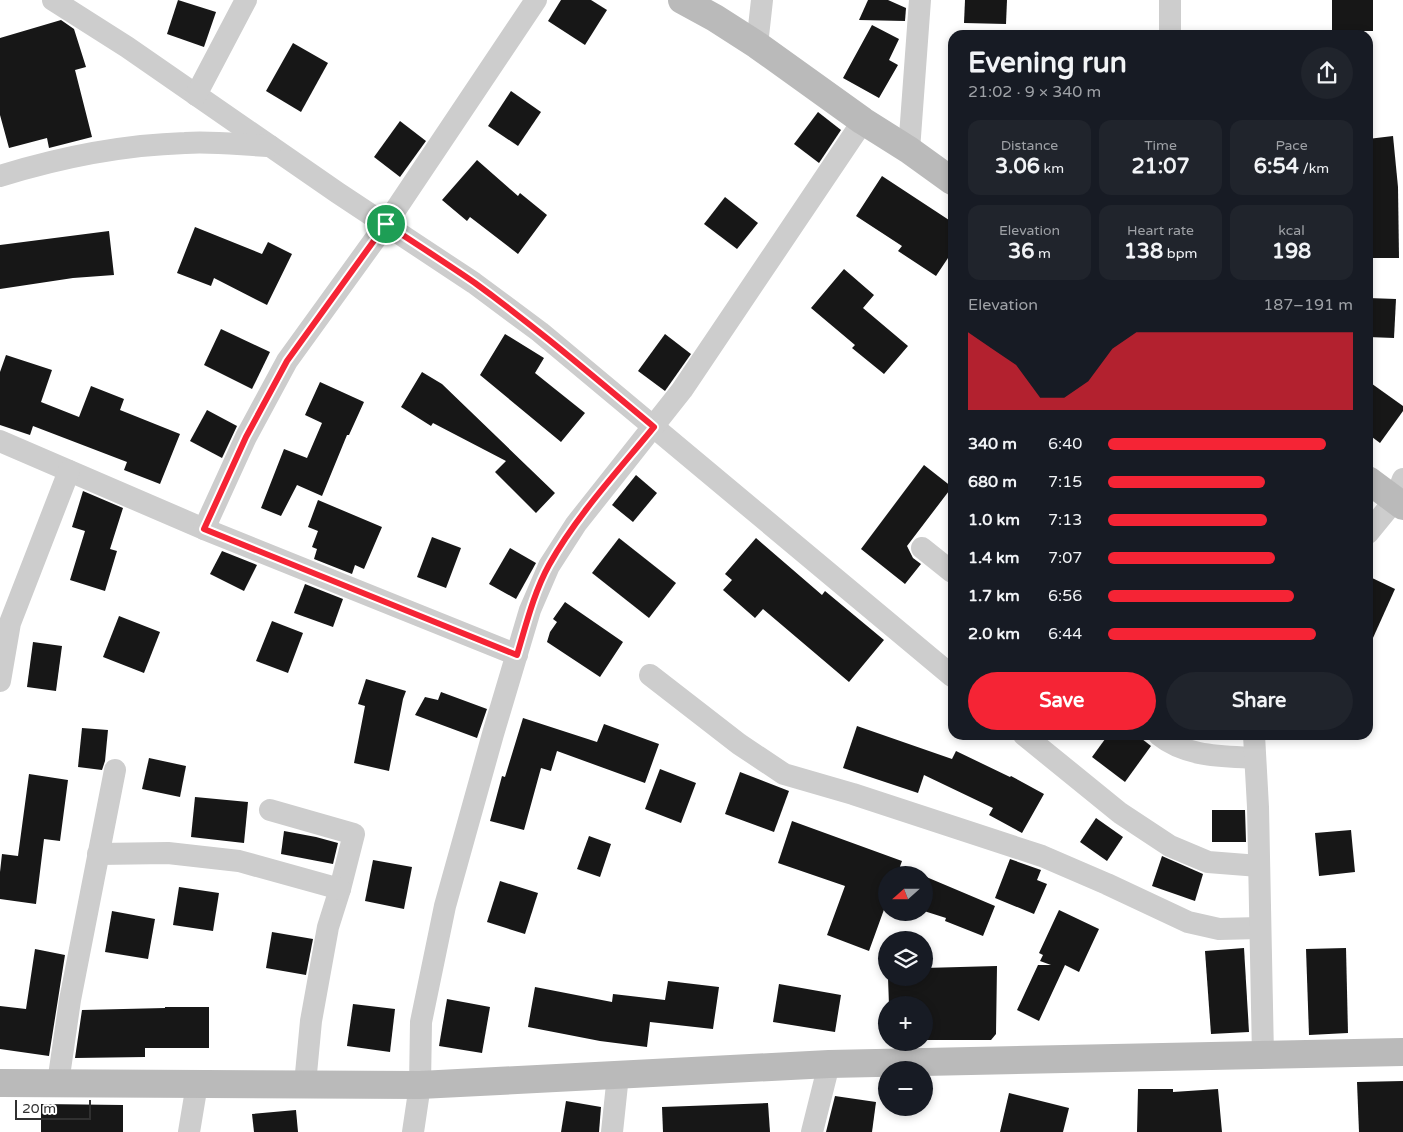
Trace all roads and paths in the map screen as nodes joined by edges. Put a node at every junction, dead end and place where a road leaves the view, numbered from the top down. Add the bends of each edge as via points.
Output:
1 (53, 0) edge
2 (246, 0) edge
3 (536, 0) edge
4 (682, 0) edge
5 (762, 0) edge
6 (920, 0) edge
7 (1170, 0) edge
8 (1170, 30) edge
9 (757, 45) junction
10 (196, 95) junction
11 (863, 121) junction
12 (270, 146) junction
13 (910, 150) junction
14 (0, 176) edge
15 (948, 178) edge
16 (386, 224) junction
17 (654, 427) junction
18 (0, 441) edge
19 (69, 471) junction
20 (1373, 482) edge
21 (1400, 495) edge
22 (1373, 527) edge
23 (204, 529) junction
24 (922, 548) dead end
25 (948, 569) edge
26 (517, 655) junction
27 (948, 673) edge
28 (650, 675) dead end
29 (0, 681) edge
30 (1030, 740) edge
31 (1165, 740) edge
32 (1254, 740) edge
33 (1255, 758) junction
34 (115, 770) dead end
35 (270, 810) dead end
36 (98, 854) junction
37 (1259, 866) junction
38 (340, 889) junction
39 (1260, 928) junction
40 (1403, 1052) edge
41 (1263, 1056) junction
42 (830, 1064) junction
43 (618, 1075) junction
44 (0, 1083) edge
45 (58, 1083) junction
46 (197, 1084) junction
47 (305, 1084) junction
48 (420, 1085) junction
49 (189, 1132) edge
50 (413, 1132) edge
51 (612, 1132) edge
52 (812, 1132) edge

1 - 10 street
2 - 10 street
3 - 16 street
4 - 9 street
5 - 9 street
6 - 13 street
7 - 8 street
9 - 11 street
10 - 12 street
11 - 13 street
11 - 17 street
12 - 14 street via 186,143 107,151 34,165
12 - 16 street
13 - 15 street
16 - 17 street via 518,316
16 - 23 street via 287,361 246,437
17 - 26 street via 576,524 549,566 530,610
17 - 27 street
18 - 19 street
19 - 23 street
19 - 29 street via 10,624
20 - 21 street
21 - 22 street
23 - 26 street
24 - 25 street
26 - 48 street via 445,906 421,1022
28 - 39 street via 738,744 784,774 1042,856 1188,922 1219,929
30 - 37 street via 1120,813 1170,846 1208,862
31 - 33 street via 1205,755
32 - 33 street
33 - 37 street
34 - 36 street
35 - 38 street via 354,834
36 - 38 street via 168,853 239,861
36 - 45 street
37 - 39 street
38 - 47 street via 326,936 311,1022
39 - 41 street
40 - 41 street
41 - 42 street
42 - 43 street
42 - 52 street
43 - 48 street
43 - 51 street
44 - 45 street
45 - 46 street
46 - 47 street
46 - 49 street
47 - 48 street
48 - 50 street

